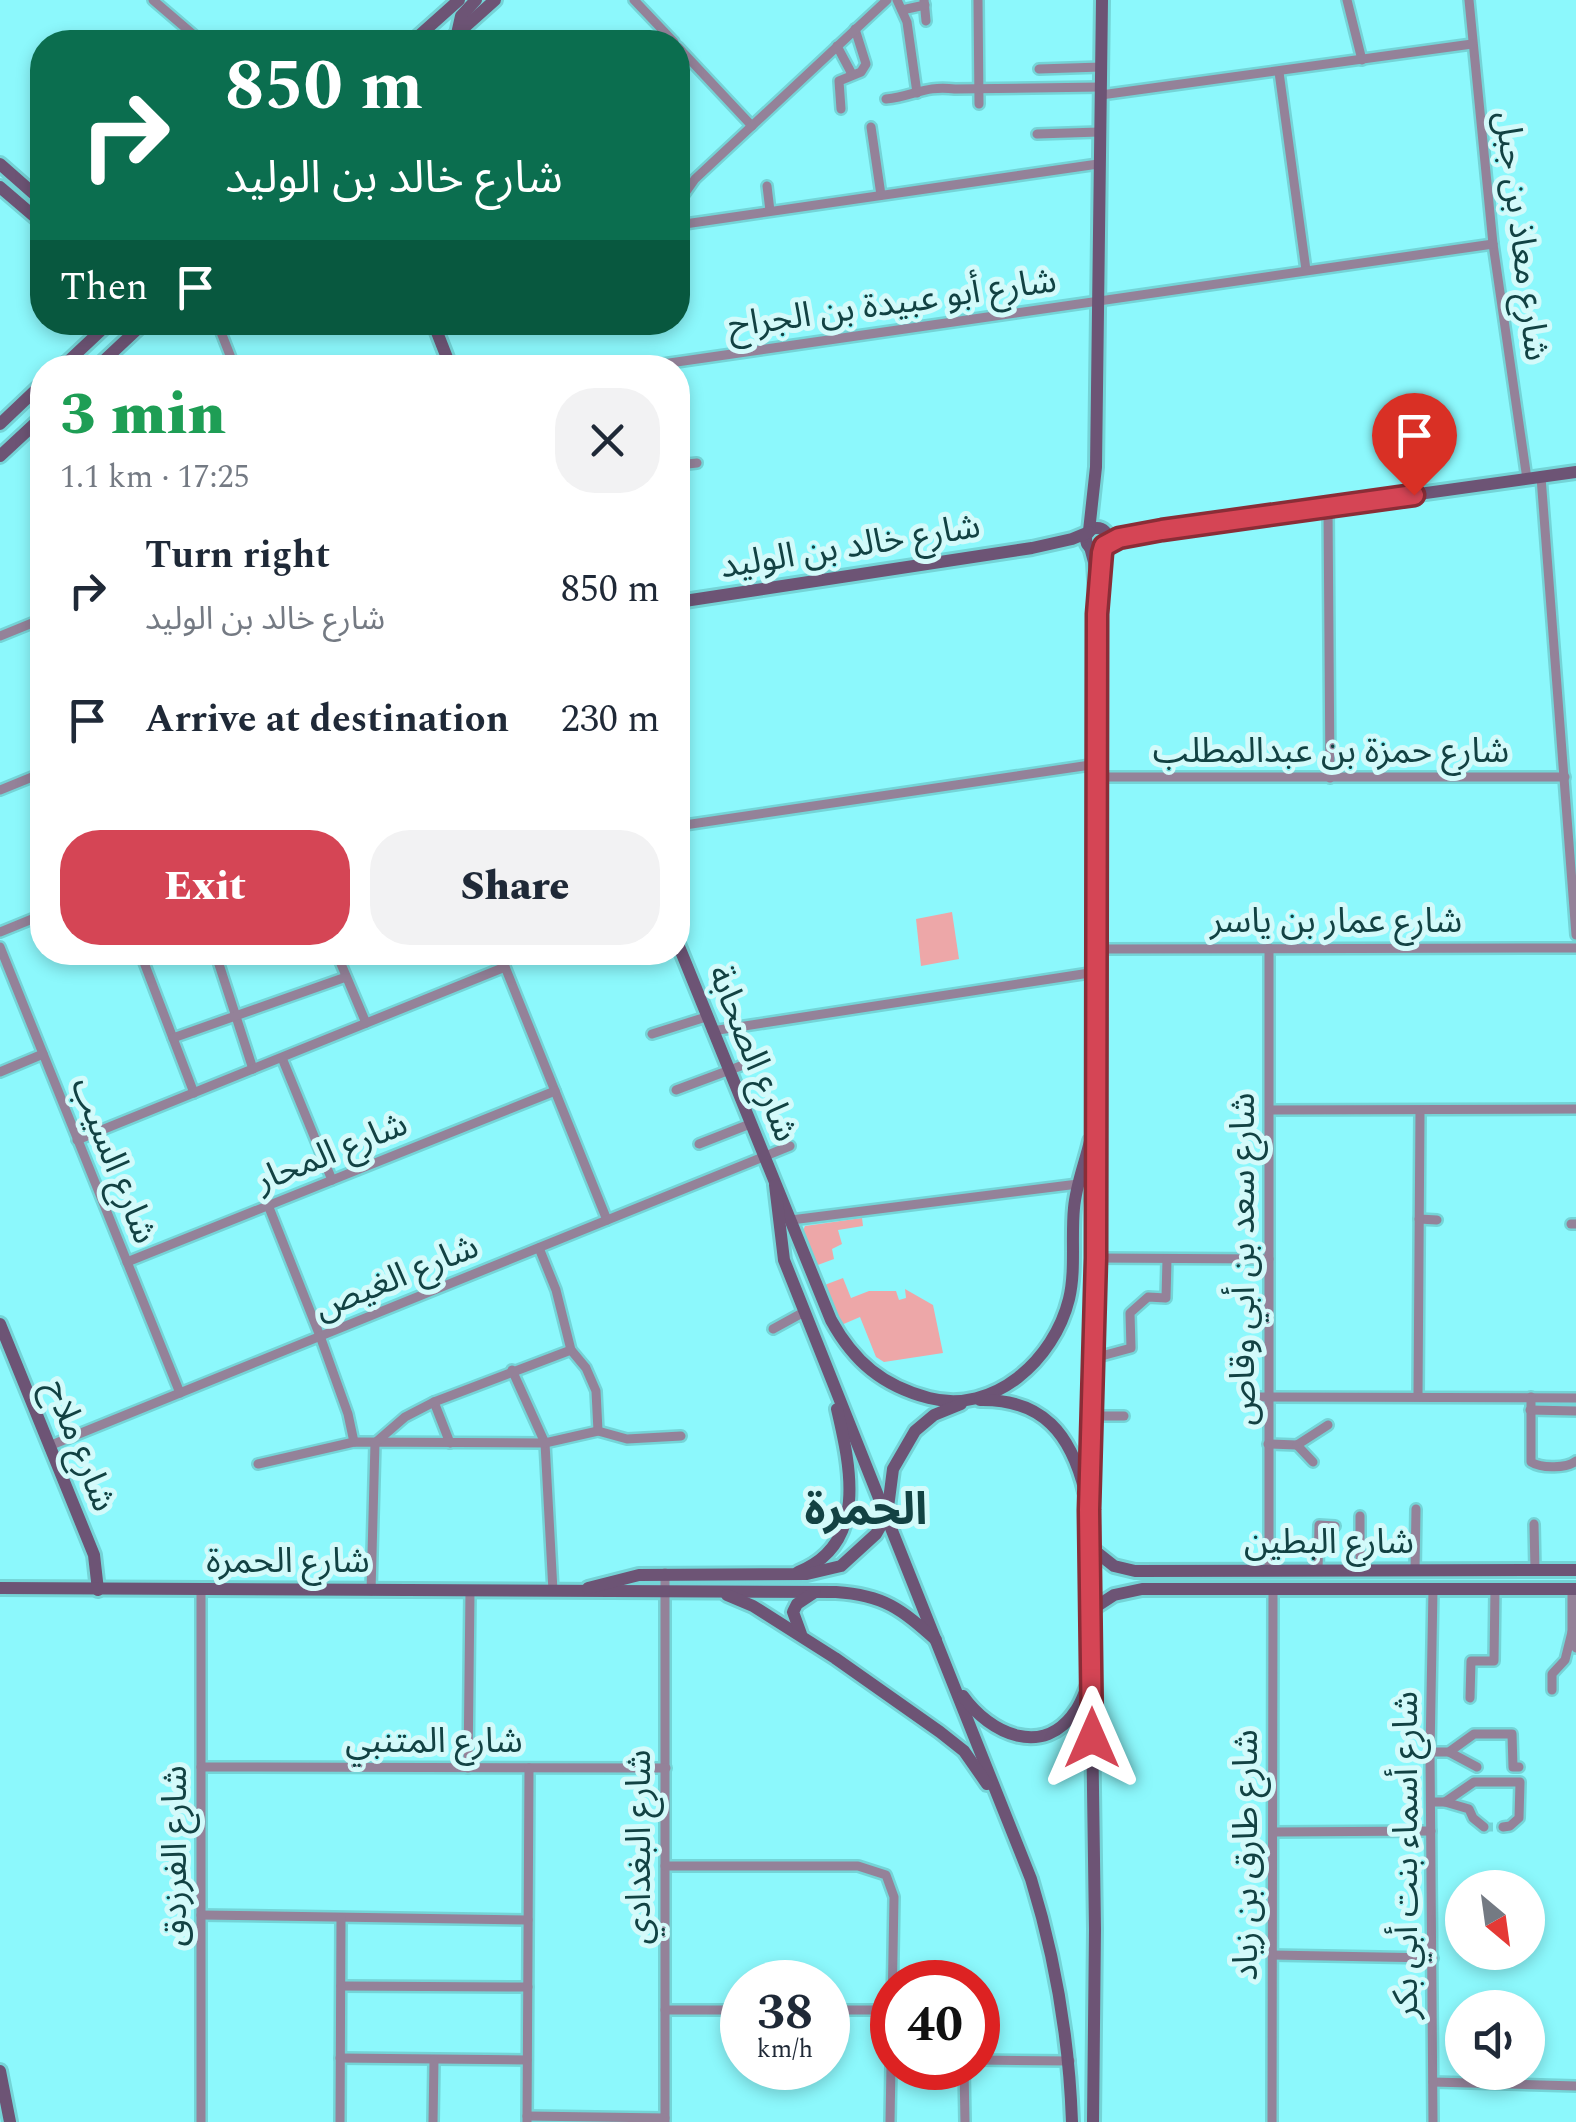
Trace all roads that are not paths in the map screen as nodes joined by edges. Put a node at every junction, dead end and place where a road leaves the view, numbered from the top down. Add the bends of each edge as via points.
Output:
1 (153, 0) edge
2 (458, 0) edge
3 (476, 0) edge
4 (495, 0) edge
5 (634, 0) edge
6 (887, 0) edge
7 (978, 0) edge
8 (1102, 0) edge
9 (1347, 0) edge
10 (1469, 0) edge
11 (924, 2) edge
12 (900, 5) edge
13 (926, 21) dead end
14 (855, 29) junction
15 (188, 30) edge
16 (425, 30) edge
17 (456, 30) edge
18 (462, 30) edge
19 (663, 30) edge
20 (1472, 44) junction
21 (837, 46) junction
22 (690, 59) edge
23 (1362, 60) junction
24 (1101, 67) junction
25 (1039, 70) dead end
26 (1279, 72) junction
27 (852, 74) junction
28 (978, 88) junction
29 (1101, 91) junction
30 (917, 92) junction
31 (886, 100) dead end
32 (979, 104) dead end
33 (841, 109) dead end
34 (752, 126) junction
35 (871, 127) dead end
36 (1098, 132) junction
37 (1037, 134) dead end
38 (0, 164) edge
39 (1098, 164) junction
40 (935, 172) dead end
41 (695, 179) junction
42 (690, 182) edge
43 (0, 186) edge
44 (690, 186) edge
45 (767, 186) dead end
46 (937, 187) junction
47 (30, 190) edge
48 (881, 195) junction
49 (770, 211) junction
50 (30, 212) edge
51 (690, 217) edge
52 (690, 222) edge
53 (694, 222) junction
54 (1493, 244) junction
55 (1306, 270) junction
56 (1098, 300) junction
57 (96, 335) edge
58 (131, 335) edge
59 (75, 355) edge
60 (110, 355) edge
61 (690, 361) edge
62 (30, 395) edge
63 (0, 424) edge
64 (30, 428) edge
65 (0, 456) edge
66 (696, 463) dead end
67 (690, 464) edge
68 (1576, 472) edge
69 (1534, 478) junction
70 (1328, 507) junction
71 (1097, 539) junction
72 (690, 600) edge
73 (30, 625) edge
74 (0, 636) edge
75 (1096, 771) junction
76 (1565, 777) junction
77 (30, 778) edge
78 (1330, 778) junction
79 (0, 790) edge
80 (690, 824) edge
81 (30, 920) edge
82 (0, 932) edge
83 (1576, 935) edge
84 (0, 947) edge
85 (1269, 948) junction
86 (1576, 948) edge
87 (1096, 949) junction
88 (145, 965) edge
89 (219, 965) edge
90 (341, 965) edge
91 (504, 965) edge
92 (686, 965) edge
93 (505, 968) junction
94 (1096, 972) junction
95 (346, 977) junction
96 (237, 1016) junction
97 (706, 1016) junction
98 (366, 1024) junction
99 (712, 1031) junction
100 (652, 1034) dead end
101 (173, 1038) junction
102 (43, 1054) junction
103 (282, 1058) junction
104 (754, 1061) dead end
105 (253, 1069) junction
106 (728, 1070) junction
107 (0, 1072) edge
108 (555, 1090) junction
109 (676, 1090) dead end
110 (194, 1093) junction
111 (1095, 1109) junction
112 (1271, 1110) junction
113 (1420, 1110) junction
114 (1576, 1110) edge
115 (750, 1124) junction
116 (78, 1140) junction
117 (699, 1144) dead end
118 (790, 1146) dead end
119 (763, 1157) junction
120 (332, 1180) junction
121 (1078, 1184) junction
122 (775, 1185) junction
123 (1096, 1186) junction
124 (268, 1205) junction
125 (607, 1220) junction
126 (791, 1220) junction
127 (1420, 1220) junction
128 (1437, 1220) dead end
129 (539, 1248) junction
130 (1096, 1258) junction
131 (1167, 1259) junction
132 (1269, 1259) junction
133 (126, 1262) junction
134 (804, 1312) junction
135 (0, 1324) edge
136 (773, 1328) dead end
137 (320, 1336) junction
138 (572, 1350) junction
139 (1094, 1358) junction
140 (512, 1370) junction
141 (828, 1373) junction
142 (180, 1393) junction
143 (1418, 1396) junction
144 (1249, 1397) dead end
145 (1531, 1397) junction
146 (1268, 1398) junction
147 (1576, 1398) edge
148 (971, 1400) junction
149 (434, 1402) junction
150 (1530, 1410) junction
151 (1576, 1412) edge
152 (1094, 1416) junction
153 (1124, 1416) dead end
154 (1328, 1422) dead end
155 (598, 1431) junction
156 (681, 1436) dead end
157 (354, 1442) junction
158 (450, 1442) junction
159 (375, 1443) junction
160 (545, 1443) junction
161 (1268, 1444) junction
162 (1297, 1444) junction
163 (49, 1446) junction
164 (1576, 1460) edge
165 (1314, 1462) dead end
166 (258, 1464) dead end
167 (1416, 1509) dead end
168 (1089, 1510) junction
169 (887, 1515) junction
170 (1360, 1516) dead end
171 (1534, 1524) dead end
172 (1335, 1526) dead end
173 (1090, 1547) junction
174 (1535, 1570) junction
175 (1576, 1570) edge
176 (1269, 1571) junction
177 (1318, 1571) junction
178 (1360, 1571) junction
179 (1416, 1571) junction
180 (666, 1573) junction
181 (790, 1575) junction
182 (0, 1588) edge
183 (1273, 1589) junction
184 (1434, 1589) junction
185 (1495, 1589) junction
186 (1519, 1589) junction
187 (1574, 1589) edge
188 (98, 1590) junction
189 (201, 1590) junction
190 (371, 1590) junction
191 (710, 1590) junction
192 (470, 1591) junction
193 (553, 1591) junction
194 (816, 1591) junction
195 (576, 1592) junction
196 (666, 1592) junction
197 (1091, 1610) junction
198 (1572, 1632) junction
199 (805, 1640) junction
200 (938, 1642) junction
201 (1576, 1648) edge
202 (1570, 1660) edge
203 (1091, 1677) junction
204 (953, 1681) junction
205 (1552, 1690) dead end
206 (1470, 1698) dead end
207 (1430, 1752) junction
208 (1449, 1752) junction
209 (201, 1767) junction
210 (1477, 1767) dead end
211 (1519, 1767) dead end
212 (468, 1768) junction
213 (529, 1768) junction
214 (666, 1768) junction
215 (1431, 1802) junction
216 (1445, 1802) junction
217 (1010, 1822) junction
218 (1484, 1827) tunnel mouth
219 (1503, 1827) dead end
220 (1431, 1831) junction
221 (1274, 1832) junction
222 (665, 1866) junction
223 (201, 1915) junction
224 (341, 1918) junction
225 (528, 1920) junction
226 (1272, 1955) junction
227 (1433, 1958) junction
228 (893, 1960) edge
229 (341, 1986) junction
230 (528, 1986) junction
231 (665, 2010) junction
232 (720, 2010) edge
233 (340, 2058) junction
234 (434, 2060) junction
235 (528, 2060) junction
236 (1000, 2060) edge
237 (1070, 2061) junction
238 (0, 2071) edge
239 (1433, 2082) junction
240 (1576, 2086) edge
241 (891, 2090) edge
242 (964, 2090) edge
243 (527, 2119) edge
244 (666, 2120) edge
245 (10, 2122) edge
246 (201, 2122) edge
247 (340, 2122) edge
248 (433, 2122) edge
249 (890, 2122) edge
250 (965, 2122) edge
251 (1072, 2122) edge
252 (1093, 2122) edge
253 (1272, 2122) edge
254 (1433, 2122) edge

1 - 15 street
2 - 16 street
3 - 17 street
4 - 18 street
5 - 19 street
6 - 14 street
7 - 28 street
8 - 24 street
9 - 23 street
10 - 20 street, شارع معاذ بن جبل
11 - 12 street
11 - 13 street
12 - 30 street
14 - 21 street
14 - 27 street via 866,64
20 - 23 street
20 - 54 street, شارع معاذ بن جبل
21 - 27 street
21 - 34 street
22 - 34 street
23 - 26 street
24 - 25 street
24 - 29 street
26 - 29 street
26 - 55 street
27 - 33 street via 839,80
28 - 29 street
28 - 30 street
28 - 32 street
29 - 36 street
30 - 31 street
34 - 41 street
35 - 48 street
36 - 37 street
36 - 39 street
38 - 47 street
39 - 46 street
39 - 56 street
40 - 46 street
41 - 42 street
41 - 44 street
43 - 50 street
45 - 49 street
46 - 48 street
48 - 49 street
49 - 53 street
51 - 53 street
52 - 53 street
54 - 55 street, شارع أبو عبيدة بن الجراح
54 - 69 street, شارع معاذ بن جبل
55 - 56 street, شارع أبو عبيدة بن الجراح
56 - 61 street, شارع أبو عبيدة بن الجراح
56 - 71 street
57 - 59 street
58 - 60 street
62 - 63 street
64 - 65 street
66 - 67 street
68 - 69 street, شارع خالد بن الوليد
69 - 70 street, شارع خالد بن الوليد
69 - 76 street, شارع معاذ بن جبل
70 - 71 street, شارع خالد بن الوليد
70 - 78 street
71 - 72 street, شارع خالد بن الوليد
71 - 75 street
73 - 74 street
75 - 78 street, شارع حمزة بن عبدالمطلب
75 - 80 street, شارع حمزة بن عبدالمطلب
75 - 87 street
76 - 78 street, شارع حمزة بن عبدالمطلب
76 - 83 street, شارع معاذ بن جبل
77 - 79 street
81 - 82 street
84 - 102 street, شارع السيب
85 - 86 street, شارع عمار بن ياسر
85 - 87 street, شارع عمار بن ياسر
85 - 112 street, شارع سعد بن أبي وقاص
87 - 94 street
88 - 101 street
89 - 96 street
90 - 95 street
91 - 93 street
92 - 97 street, شارع الصحابة
93 - 98 street
93 - 108 street
94 - 99 street
94 - 111 street
95 - 96 street
95 - 98 street
96 - 101 street
96 - 105 street
97 - 99 street, شارع الصحابة
97 - 100 street
98 - 103 street
99 - 106 street, شارع الصحابة
101 - 110 street
102 - 107 street
102 - 116 street, شارع السيب
103 - 105 street
103 - 120 street
104 - 106 street
105 - 110 street
106 - 109 street
106 - 115 street, شارع الصحابة
108 - 120 street, شارع المحار
108 - 125 street
110 - 116 street
111 - 121 street
111 - 123 street
112 - 113 street
112 - 132 street, شارع سعد بن أبي وقاص
113 - 114 street
113 - 127 street
115 - 117 street
115 - 119 street, شارع الصحابة
116 - 133 street, شارع السيب
118 - 119 street, شارع الغيص
119 - 122 street, شارع الصحابة
119 - 125 street, شارع الغيص
120 - 124 street, شارع المحار
121 - 123 street via 1087,1177
121 - 126 street
121 - 148 street via 1070,1295 1052,1340 1021,1376
122 - 126 street
122 - 134 street via 784,1260
123 - 130 street
124 - 133 street, شارع المحار
124 - 137 street
125 - 129 street, شارع الغيص
126 - 148 street via 831,1320 853,1354 887,1384 942,1401
127 - 128 street
127 - 143 street
129 - 137 street, شارع الغيص
129 - 138 street
130 - 131 street
130 - 139 street
131 - 132 street
131 - 139 street via 1166,1298 1148,1297 1130,1313 1130,1348
132 - 146 street, شارع سعد بن أبي وقاص
133 - 142 street, شارع السيب
134 - 136 street
134 - 141 street
135 - 163 street, شارع ملاح
137 - 142 street, شارع الغيص
137 - 157 street
138 - 140 street
138 - 155 street via 596,1391
139 - 152 street
140 - 149 street
140 - 160 street
141 - 169 street
141 - 181 street via 851,1497 834,1542
142 - 163 street, شارع الغيص
143 - 145 street
143 - 146 street
144 - 146 street
145 - 147 street
145 - 150 street
146 - 161 street, شارع سعد بن أبي وقاص
148 - 168 street via 1001,1400 1042,1415 1070,1446
148 - 169 street via 934,1415 916,1431 893,1469
149 - 158 street
149 - 159 street
150 - 151 street
150 - 164 street via 1531,1462 1568,1466
152 - 153 street
152 - 168 street
154 - 162 street
155 - 156 street via 627,1439
155 - 160 street
157 - 159 street
157 - 166 street
158 - 159 street
158 - 160 street
159 - 190 street
160 - 193 street
161 - 162 street
161 - 176 street, شارع سعد بن أبي وقاص
162 - 165 street
163 - 188 street, شارع ملاح via 96,1562
167 - 179 street
168 - 173 street
169 - 181 street, شارع الحمرة via 841,1566
169 - 200 street
170 - 178 street
171 - 174 street
172 - 177 street via 1319,1526
173 - 176 street, شارع البطين via 1134,1572
173 - 197 street
174 - 175 street, شارع البطين
174 - 179 street, شارع البطين
174 - 186 street
176 - 177 street, شارع البطين
177 - 178 street, شارع البطين
178 - 179 street, شارع البطين
180 - 181 street, شارع الحمرة
180 - 195 street, شارع الحمرة
180 - 196 street, شارع البغدادي
182 - 188 street, شارع الحمرة
183 - 184 street, شارع البطين
183 - 197 street, شارع البطين via 1132,1590
183 - 221 street, شارع طارق بن زياد
184 - 185 street, شارع البطين
184 - 207 street, شارع أسماء بنت أبي بكر
185 - 186 street, شارع البطين
185 - 206 street via 1494,1660 1471,1661
186 - 187 street, شارع البطين
187 - 198 street
188 - 189 street, شارع الحمرة
189 - 190 street, شارع الحمرة
189 - 209 street, شارع الفرزدق
190 - 192 street, شارع الحمرة
191 - 194 street, شارع الحمرة
191 - 196 street, شارع الحمرة
191 - 199 street via 738,1598
192 - 193 street, شارع الحمرة
192 - 212 street
193 - 195 street, شارع الحمرة
194 - 199 street via 793,1612
194 - 200 street, شارع الحمرة via 877,1598
195 - 196 street, شارع الحمرة
196 - 214 street, شارع البغدادي
197 - 203 street
198 - 201 street
198 - 202 street
199 - 217 street via 964,1750
200 - 204 street
202 - 205 street via 1552,1674
203 - 204 street via 1076,1711 1050,1733 1016,1737 971,1707
203 - 252 street
204 - 217 street
207 - 208 street
207 - 215 street, شارع أسماء بنت أبي بكر
208 - 210 street
208 - 211 street via 1474,1734 1512,1734 1512,1767
209 - 212 street, شارع المتنبي
209 - 223 street, شارع الفرزدق
212 - 213 street, شارع المتنبي
213 - 214 street, شارع المتنبي
213 - 225 street
214 - 222 street, شارع البغدادي
215 - 216 street
215 - 220 street, شارع أسماء بنت أبي بكر
216 - 218 street via 1469,1809
216 - 219 street via 1474,1782 1520,1782 1519,1818
217 - 237 street via 1050,1940
220 - 221 street
220 - 227 street, شارع أسماء بنت أبي بكر
221 - 226 street, شارع طارق بن زياد
222 - 228 street via 858,1866 886,1876 894,1898
222 - 231 street, شارع البغدادي
223 - 224 street
223 - 246 street, شارع الفرزدق
224 - 225 street
224 - 229 street
225 - 230 street
226 - 227 street
226 - 253 street, شارع طارق بن زياد
227 - 239 street, شارع أسماء بنت أبي بكر
229 - 230 street
229 - 233 street
230 - 235 street
231 - 232 street
231 - 244 street, شارع البغدادي
233 - 234 street
233 - 247 street
234 - 235 street
234 - 248 street
235 - 243 street
236 - 237 street
237 - 251 street
238 - 245 street
239 - 240 street
239 - 254 street, شارع أسماء بنت أبي بكر
241 - 249 street
242 - 250 street
243 - 244 street

